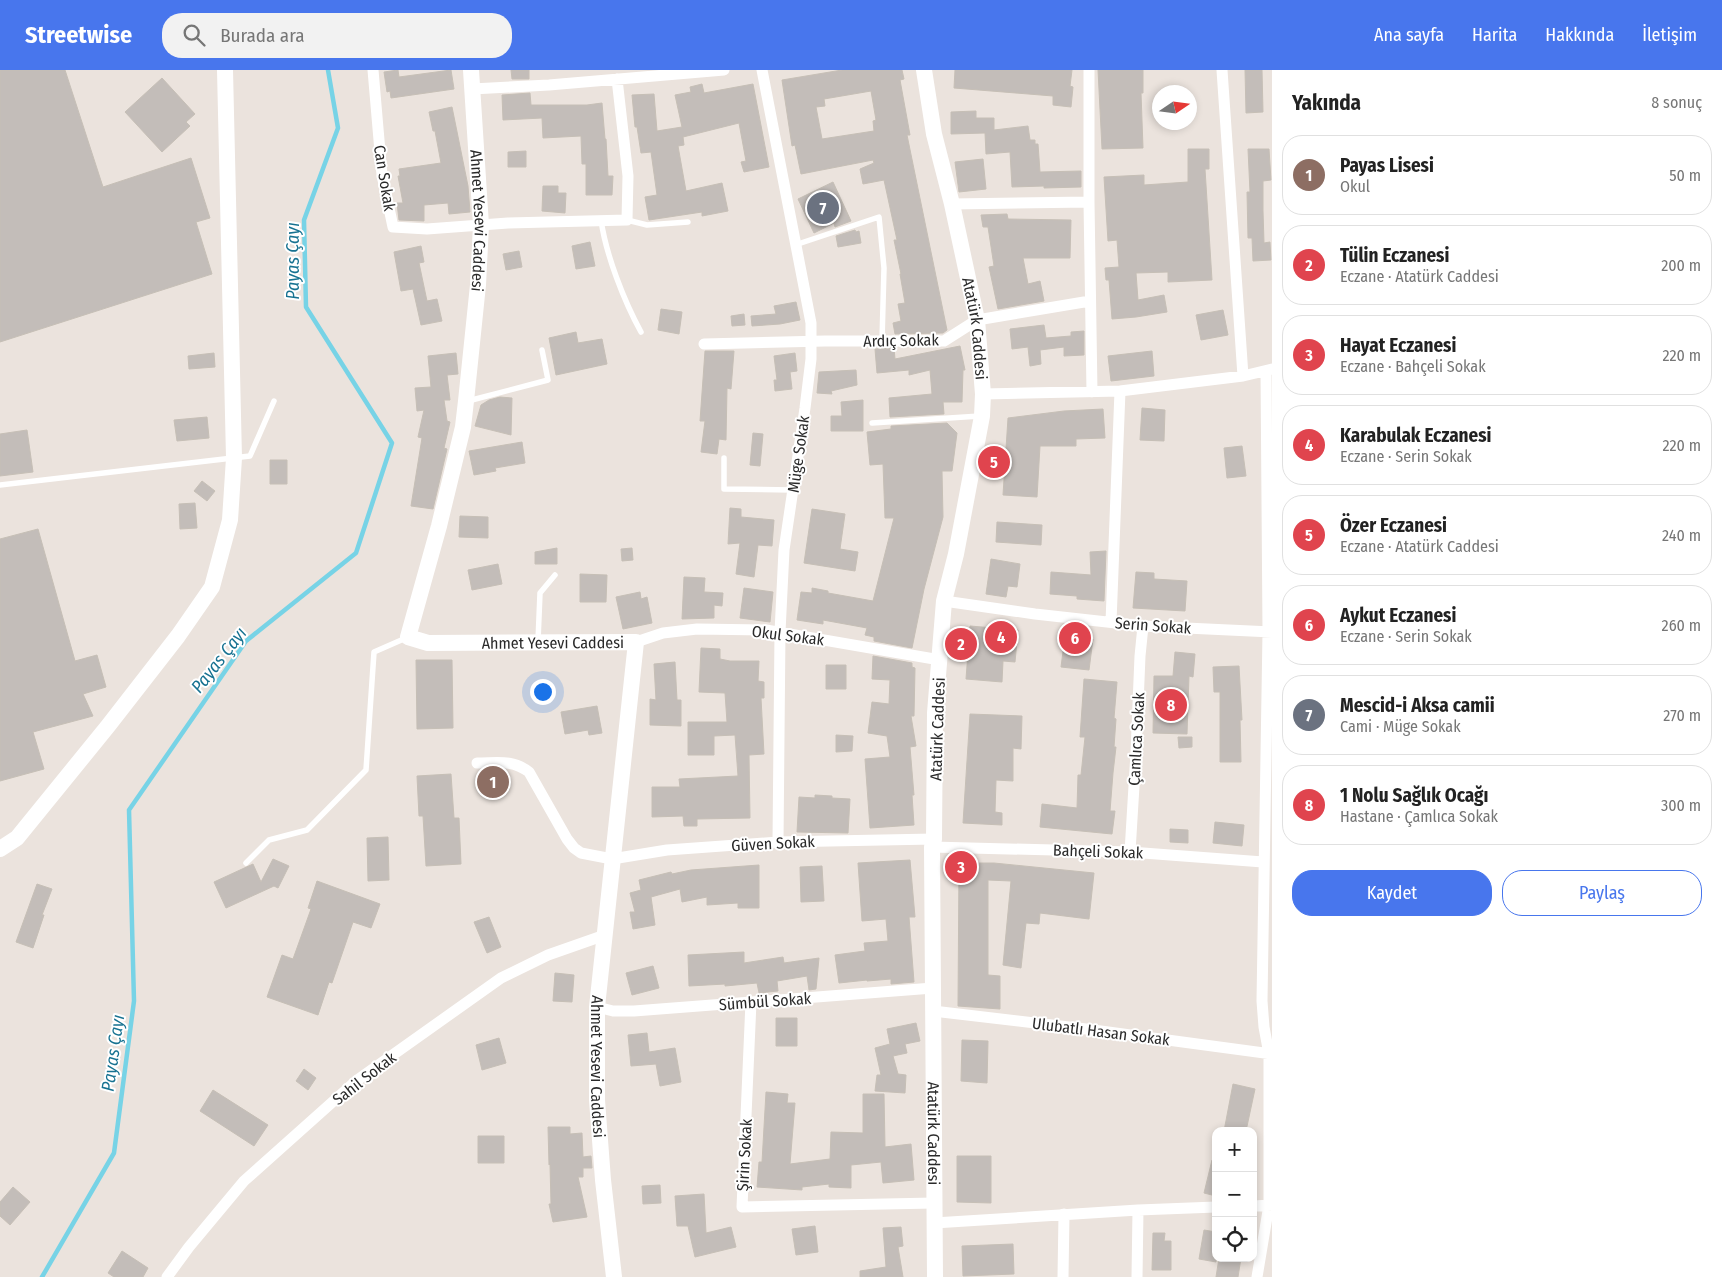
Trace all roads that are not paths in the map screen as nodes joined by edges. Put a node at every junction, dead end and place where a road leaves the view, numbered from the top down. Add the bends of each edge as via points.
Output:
1 (225, 70) edge
2 (373, 70) edge
3 (471, 70) edge
4 (724, 70) edge
5 (762, 70) edge
6 (924, 70) edge
7 (1089, 70) edge
8 (1222, 70) edge
9 (652, 73) edge
10 (617, 79) junction
11 (472, 89) junction
12 (1089, 202) junction
13 (952, 204) junction
14 (601, 220) junction
15 (626, 220) junction
16 (688, 222) dead end
17 (481, 225) junction
18 (795, 246) junction
19 (1090, 301) junction
20 (977, 320) junction
21 (641, 332) dead end
22 (882, 341) junction
23 (811, 342) junction
24 (704, 344) dead end
25 (542, 350) dead end
26 (1269, 370) edge
27 (1243, 376) junction
28 (1120, 391) junction
29 (1092, 392) junction
30 (984, 394) junction
31 (274, 401) dead end
32 (466, 401) junction
33 (982, 416) junction
34 (872, 423) dead end
35 (234, 458) junction
36 (724, 458) dead end
37 (0, 485) edge
38 (792, 490) junction
39 (555, 575) dead end
40 (944, 601) junction
41 (1111, 622) junction
42 (1143, 626) junction
43 (780, 632) junction
44 (1270, 632) edge
45 (408, 637) junction
46 (636, 642) junction
47 (538, 643) junction
48 (940, 660) junction
49 (477, 763) dead end
50 (1268, 804) edge
51 (778, 842) junction
52 (933, 843) junction
53 (0, 849) edge
54 (1130, 852) junction
55 (612, 859) junction
56 (246, 862) dead end
57 (1263, 862) junction
58 (605, 935) junction
59 (1268, 947) edge
60 (933, 988) junction
61 (751, 1002) junction
62 (597, 1007) junction
63 (933, 1011) junction
64 (1270, 1054) edge
65 (934, 1203) junction
66 (1270, 1205) edge
67 (1257, 1206) edge
68 (1212, 1207) edge
69 (1138, 1210) junction
70 (1064, 1214) junction
71 (934, 1223) junction
72 (167, 1277) edge
73 (614, 1277) edge
74 (934, 1277) edge
75 (1063, 1277) edge
76 (1137, 1277) edge
77 (1257, 1277) edge

1 - 35 street
2 - 17 street, Can Sokak via 382,175 393,227 427,229
3 - 11 street, Ahmet Yesevi Caddesi
4 - 9 street
5 - 18 street, Müge Sokak
6 - 13 street, Atatürk Caddesi via 934,134
7 - 12 street
8 - 27 street
9 - 10 street
10 - 11 street
10 - 15 street via 628,176
11 - 17 street, Ahmet Yesevi Caddesi
12 - 13 street
12 - 19 street
13 - 20 street, Atatürk Caddesi
14 - 15 street
14 - 17 street
14 - 21 lane via 628,309
15 - 16 lane via 647,225
17 - 32 street, Ahmet Yesevi Caddesi
18 - 22 lane via 879,217 884,268
18 - 23 street, Müge Sokak via 811,323
19 - 20 street, Ardıç Sokak
19 - 29 street
20 - 22 street, Ardıç Sokak via 944,341
20 - 30 street, Atatürk Caddesi
22 - 23 street, Ardıç Sokak
23 - 24 street, Ardıç Sokak
23 - 38 street, Müge Sokak
25 - 32 lane via 548,380
26 - 27 street
26 - 44 street
27 - 28 street
28 - 29 street
28 - 41 street
29 - 30 street
30 - 33 street, Atatürk Caddesi
31 - 35 lane via 250,456
32 - 45 street, Ahmet Yesevi Caddesi via 463,427 441,517
33 - 34 lane
33 - 40 street, Atatürk Caddesi
35 - 37 lane
35 - 53 street via 230,520 212,587 102,733 17,838
36 - 38 lane via 724,489
38 - 43 street, Müge Sokak via 784,550
39 - 47 lane via 540,593
40 - 41 street, Serin Sokak
40 - 48 street, Atatürk Caddesi
41 - 42 street, Serin Sokak
42 - 44 street, Serin Sokak
42 - 54 street, Çamlıca Sokak
43 - 46 street, Okul Sokak via 696,629 664,633
43 - 48 street, Okul Sokak
43 - 51 street, Müge Sokak
44 - 50 street
45 - 47 street, Ahmet Yesevi Caddesi via 428,643
45 - 56 lane via 374,652 366,770 307,830 269,840
46 - 47 street, Ahmet Yesevi Caddesi
46 - 55 street, Ahmet Yesevi Caddesi
48 - 52 street, Atatürk Caddesi via 935,714
49 - 55 street via 505,762 519,765 529,772 574,848 581,853
50 - 57 street
51 - 52 street, Güven Sokak
51 - 55 street, Güven Sokak via 667,850
52 - 54 street, Bahçeli Sokak
52 - 60 street, Atatürk Caddesi
54 - 57 street, Bahçeli Sokak
55 - 58 street, Ahmet Yesevi Caddesi
57 - 59 street
58 - 62 street, Ahmet Yesevi Caddesi
58 - 72 street, Sahil Sokak via 548,955 501,978 356,1081 244,1181
59 - 64 street via 1263,1010
60 - 61 street, Sümbül Sokak
60 - 63 street, Atatürk Caddesi
61 - 62 street, Sümbül Sokak via 634,1011
61 - 65 street, Şirin Sokak via 742,1207
62 - 73 street, Ahmet Yesevi Caddesi via 597,1100
63 - 64 street, Ulubatlı Hasan Sokak
63 - 65 street, Atatürk Caddesi
64 - 66 street
65 - 71 street, Atatürk Caddesi
66 - 67 street
66 - 77 street
68 - 69 street
69 - 70 street
69 - 76 street
70 - 71 street
70 - 75 street
71 - 74 street, Atatürk Caddesi

